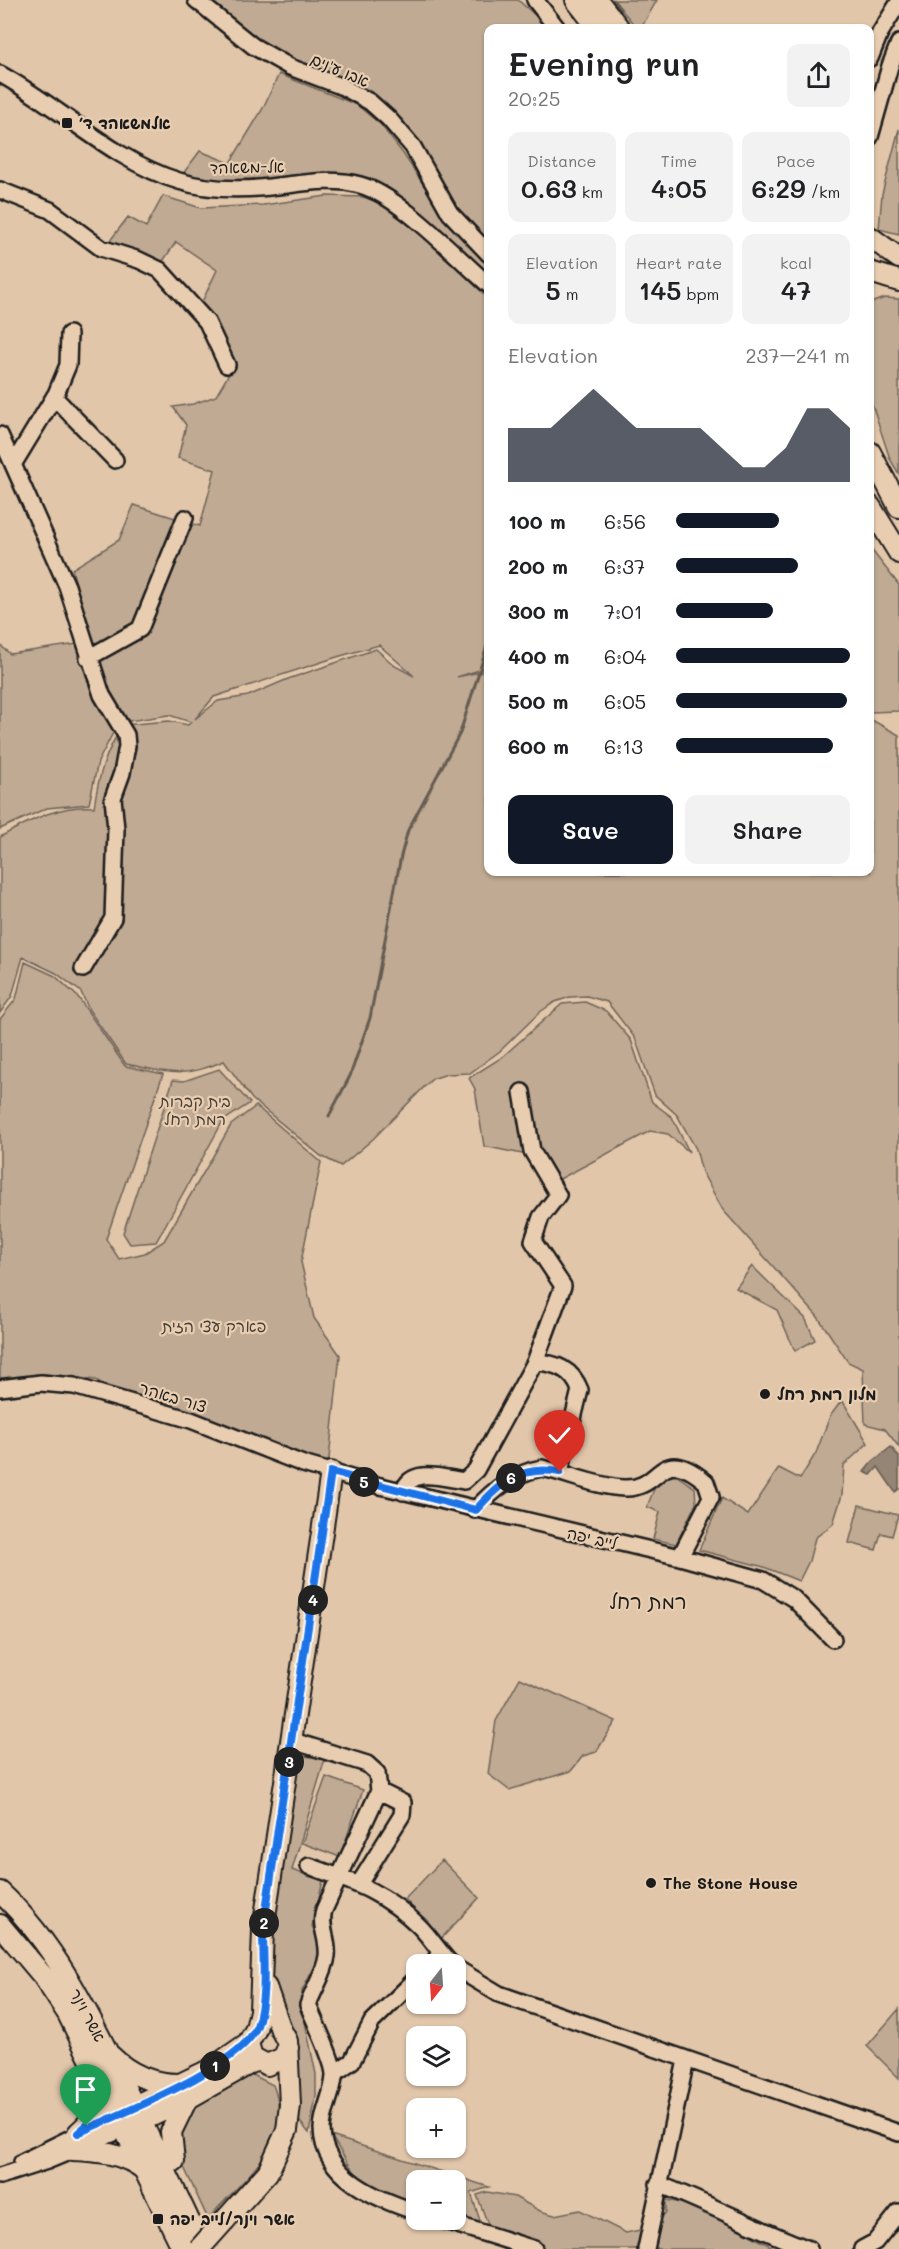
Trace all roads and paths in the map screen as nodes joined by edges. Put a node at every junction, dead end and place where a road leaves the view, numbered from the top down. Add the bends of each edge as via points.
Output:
1 (196, 0) edge
2 (535, 0) edge
3 (576, 0) edge
4 (597, 0) edge
5 (899, 2) edge
6 (554, 24) edge
7 (595, 24) edge
8 (616, 24) edge
9 (899, 43) edge
10 (874, 48) edge
11 (0, 74) edge
12 (874, 123) edge
13 (0, 190) edge
14 (874, 240) edge
15 (484, 249) edge
16 (874, 251) edge
17 (899, 258) edge
18 (874, 273) edge
19 (484, 281) edge
20 (899, 282) edge
21 (874, 287) edge
22 (69, 334) dead end
23 (227, 365) dead end
24 (54, 398) junction
25 (0, 435) edge
26 (116, 460) dead end
27 (874, 460) edge
28 (14, 463) junction
29 (899, 507) edge
30 (874, 512) edge
31 (185, 518) dead end
32 (899, 553) edge
33 (88, 658) junction
34 (83, 969) dead end
35 (522, 1092) dead end
36 (536, 1362) junction
37 (0, 1388) edge
38 (331, 1472) junction
39 (560, 1472) junction
40 (403, 1492) junction
41 (476, 1510) junction
42 (680, 1557) junction
43 (833, 1640) dead end
44 (293, 1741) junction
45 (379, 1791) junction
46 (309, 1866) dead end
47 (340, 1877) junction
48 (359, 1884) junction
49 (0, 1892) edge
50 (0, 1925) edge
51 (436, 1954) edge
52 (263, 1972) junction
53 (466, 1974) edge
54 (406, 1989) edge
55 (284, 2039) junction
56 (257, 2049) junction
57 (108, 2053) junction
58 (686, 2060) junction
59 (334, 2074) junction
60 (100, 2075) junction
61 (185, 2091) junction
62 (290, 2105) junction
63 (130, 2118) junction
64 (899, 2133) edge
65 (75, 2142) junction
66 (174, 2161) junction
67 (146, 2171) junction
68 (0, 2175) edge
69 (658, 2184) junction
70 (406, 2208) edge
71 (899, 2212) edge
72 (466, 2228) edge
73 (183, 2249) edge
74 (200, 2249) edge
75 (213, 2249) edge
76 (534, 2249) edge
77 (646, 2249) edge
78 (809, 2249) edge
79 (862, 2249) edge

1 - 15 street, אבו ע'נים via 253,46 290,67 343,87 389,118 413,147 450,213
2 - 6 street
3 - 7 main road
4 - 8 main road
5 - 10 street
9 - 12 street
11 - 19 street, אל-משאהד via 129,158 179,181 231,189 316,182 362,185 392,201
13 - 23 street via 50,210 101,248 160,270 207,322
14 - 17 main road
16 - 17 main road
18 - 20 main road
20 - 21 main road
22 - 24 street via 68,365
24 - 26 street
24 - 28 street
25 - 28 street
27 - 29 main road
28 - 33 street via 67,586
30 - 32 main road
31 - 33 street via 140,629
33 - 34 street via 102,695 126,735 127,747 113,798 113,918
35 - 36 street via 532,1151 558,1195 542,1217 533,1241 563,1286
36 - 39 street via 564,1369 575,1378 580,1390
36 - 40 street via 476,1470 464,1481 428,1475 413,1477
37 - 38 street, צור באהר via 41,1383 74,1386 191,1420
38 - 40 street, לייב יפה
38 - 44 main road
39 - 41 street via 542,1468 513,1477
39 - 42 street via 637,1489 669,1467 681,1466 695,1473 706,1482 711,1497
40 - 41 street, לייב יפה
41 - 42 street, לייב יפה
42 - 43 street, לייב יפה via 778,1587
44 - 45 street via 367,1764 377,1773
44 - 52 main road via 263,1930
45 - 47 street
45 - 48 street via 402,1803 402,1815
46 - 47 street
47 - 48 street
47 - 59 street via 321,1921 328,1944 327,1959 309,2005
48 - 51 street via 383,1895 407,1915
49 - 57 main road, אשר וינר via 37,1930 59,1962
50 - 60 main road, אשר וינר via 44,1976
52 - 55 main road
52 - 56 main road
53 - 58 street via 499,1994
54 - 59 street via 372,2022 352,2061
55 - 56 main road via 266,2025
55 - 56 main road via 278,2062
55 - 62 main road
56 - 61 main road via 228,2058
56 - 62 main road via 282,2084
57 - 61 main road via 140,2076
57 - 63 main road, אשר וינר
58 - 64 street
58 - 69 street
59 - 70 street via 322,2128 330,2158 370,2196
60 - 63 main road, אשר וינר
60 - 65 main road via 100,2105
61 - 63 main road
61 - 66 main road via 171,2132
62 - 74 main road, bridge via 287,2130 268,2172
63 - 65 street
63 - 66 main road via 157,2136
63 - 67 main road, אשר וינר
63 - 74 main road, אשר וינר
65 - 67 main road via 137,2163
65 - 68 street
66 - 75 main road
67 - 73 main road, אשר וינר
69 - 77 street
69 - 78 street
71 - 79 street via 875,2242
72 - 76 street

